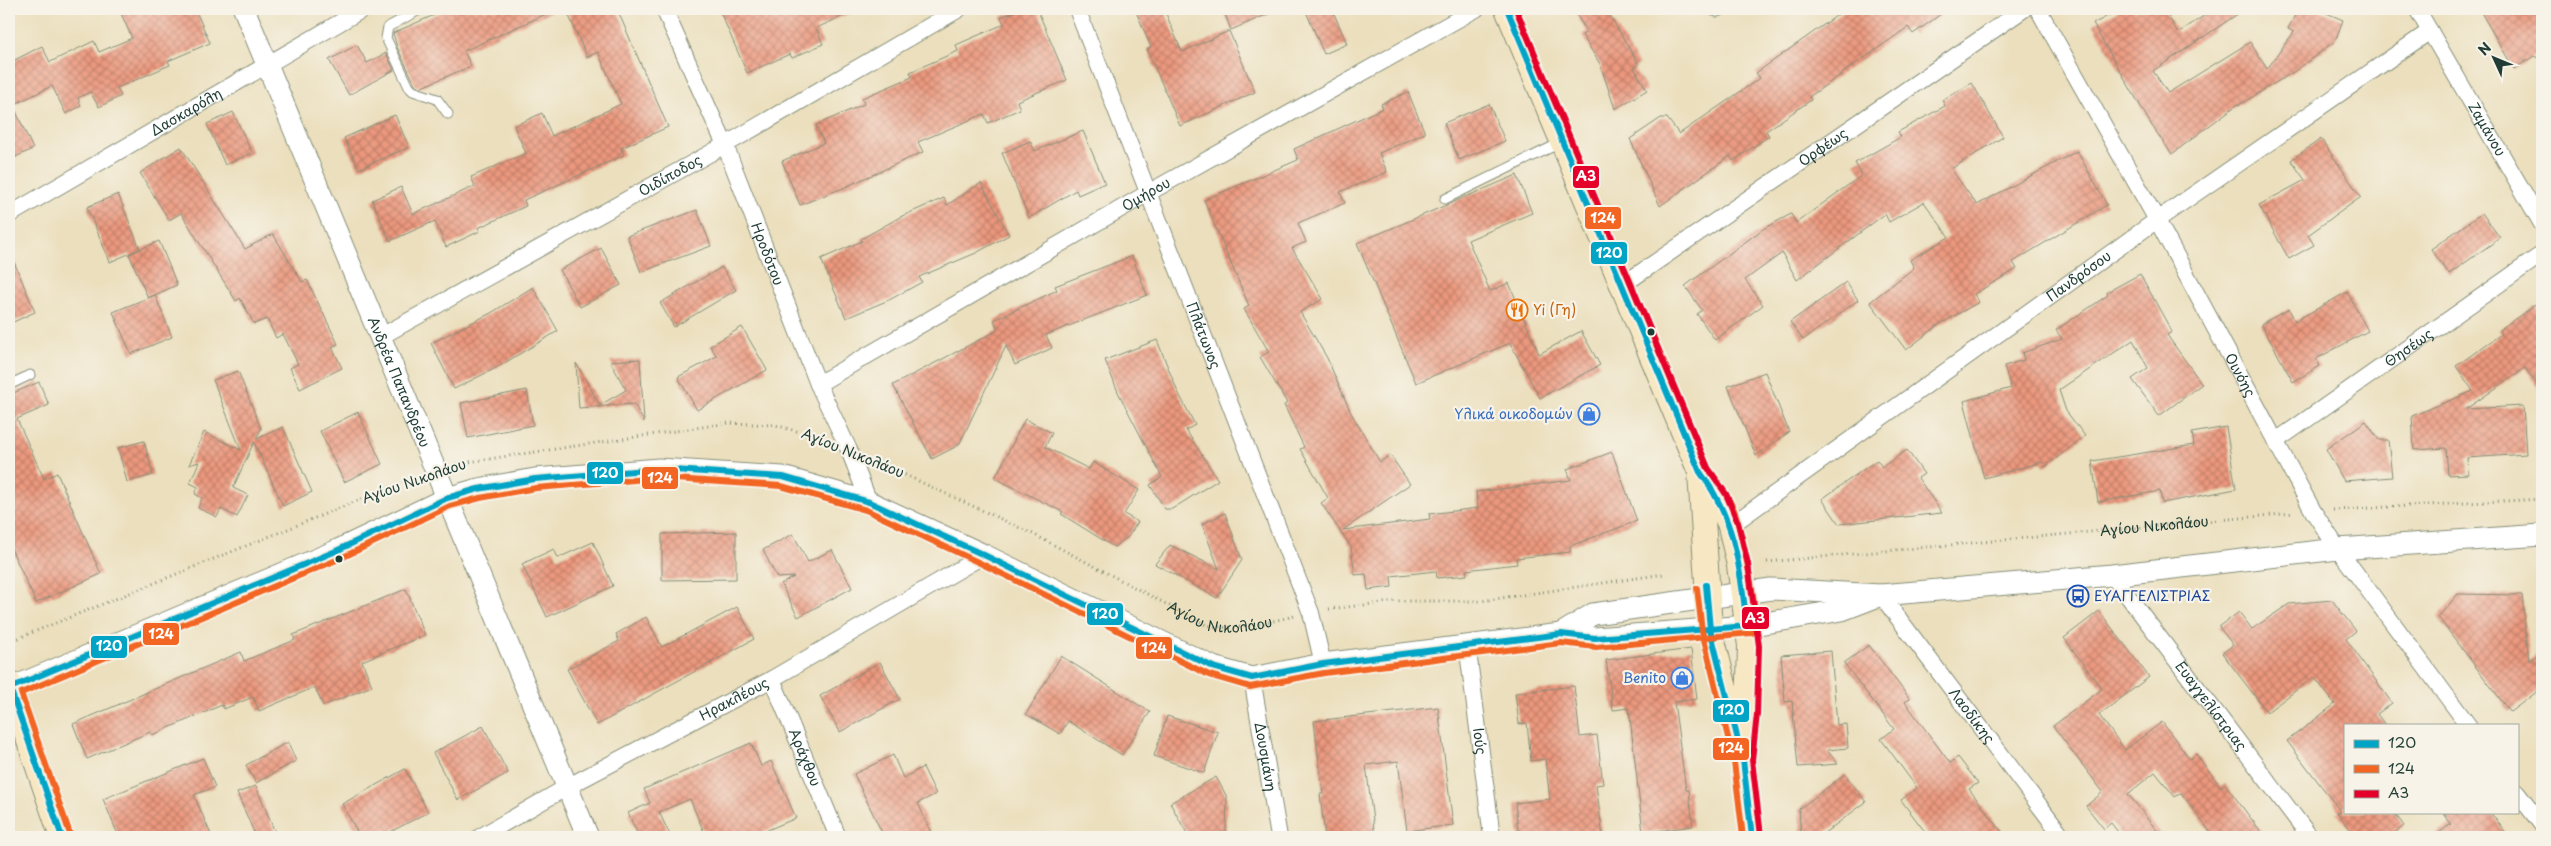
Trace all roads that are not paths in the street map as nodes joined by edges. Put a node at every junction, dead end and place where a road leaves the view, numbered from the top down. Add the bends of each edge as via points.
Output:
1 (244, 9) edge
2 (363, 9) edge
3 (421, 9) edge
4 (664, 9) edge
5 (959, 9) edge
6 (1078, 9) edge
7 (1476, 9) edge
8 (1507, 9) edge
9 (1710, 9) edge
10 (1725, 9) edge
11 (2024, 9) edge
12 (2038, 9) edge
13 (2417, 9) edge
14 (2430, 31) junction
15 (267, 64) junction
16 (448, 114) dead end
17 (1562, 142) junction
18 (724, 144) junction
19 (1148, 193) junction
20 (1445, 199) dead end
21 (9, 216) edge
22 (2157, 220) junction
23 (2542, 224) edge
24 (2542, 254) edge
25 (1621, 286) junction
26 (380, 337) junction
27 (30, 375) dead end
28 (818, 384) junction
29 (9, 385) edge
30 (2276, 441) junction
31 (1700, 472) junction
32 (447, 498) junction
33 (869, 502) junction
34 (1730, 526) junction
35 (2542, 535) edge
36 (2338, 549) junction
37 (984, 554) junction
38 (2112, 575) junction
39 (1742, 592) junction
40 (1881, 595) junction
41 (1706, 597) junction
42 (1747, 626) junction
43 (1710, 629) junction
44 (1561, 634) junction
45 (1467, 644) junction
46 (1323, 664) junction
47 (1252, 678) junction
48 (772, 679) junction
49 (9, 687) edge
50 (2467, 724) edge
51 (1743, 760) junction
52 (567, 787) junction
53 (2518, 793) edge
54 (2542, 825) edge
55 (62, 837) edge
56 (480, 837) edge
57 (588, 837) edge
58 (838, 837) edge
59 (1278, 837) edge
60 (1492, 837) edge
61 (1752, 837) edge
62 (2063, 837) edge
63 (2310, 837) edge

1 - 15 street, Ανδρέα Παπανδρέου
2 - 15 street, Δασκαρόλη
3 - 16 lane via 388,27 386,38 409,87 437,99
4 - 18 street, Ηροδότου
5 - 18 street, Οιδίποδος
6 - 19 street, Πλάτωνος
7 - 19 street, Ομήρου
8 - 17 main road
9 - 10 lane via 1717,12
11 - 25 street, Ορφέως
12 - 22 street, Οινόης
13 - 14 street, Ζαμάνου
14 - 22 street, Πανδρόσου
14 - 23 street, Ζαμάνου
15 - 21 street, Δασκαρόλη
15 - 26 street, Ανδρέα Παπανδρέου
17 - 20 lane
17 - 25 main road
18 - 26 street, Οιδίποδος
18 - 28 street, Ηροδότου
19 - 28 street, Ομήρου
19 - 46 street, Πλάτωνος via 1311,613
22 - 30 street, Οινόης
22 - 34 street, Πανδρόσου
24 - 30 street, Θησέως
25 - 31 main road
26 - 32 street, Ανδρέα Παπανδρέου
27 - 29 lane
28 - 33 street, Ηροδότου
30 - 36 street, Οινόης via 2313,511
31 - 34 main road via 1718,497
31 - 41 main road
32 - 33 street, Αγίου Νικολάου via 535,479 659,469 783,477
32 - 49 street, Αγίου Νικολάου via 336,551
32 - 52 street, Ανδρέα Παπανδρέου
33 - 37 street, Αγίου Νικολάου
34 - 39 main road
35 - 36 street, Αγίου Νικολάου
36 - 38 street, Αγίου Νικολάου
36 - 50 street, Οινόης
37 - 47 street, Αγίου Νικολάου via 1213,667
37 - 48 street, Ηρακλέους
38 - 40 street, Αγίου Νικολάου
38 - 63 street, Ευαγγελίστριας
39 - 40 street, Αγίου Νικολάου via 1786,589
39 - 41 street, Αγίου Νικολάου
39 - 42 main road
40 - 42 street, Αγίου Νικολάου via 1842,610
40 - 62 street, Λαοδίκης
41 - 43 main road
41 - 44 street, Αγίου Νικολάου via 1593,614
42 - 43 street, Αγίου Νικολάου
42 - 51 main road via 1750,646 1748,714
43 - 44 street, Αγίου Νικολάου via 1595,638
43 - 51 main road
44 - 45 street, Αγίου Νικολάου
45 - 46 street, Αγίου Νικολάου
45 - 60 street, Ιούς
46 - 47 street, Αγίου Νικολάου
47 - 59 street, Δουσμάνη
48 - 52 street, Ηρακλέους
48 - 58 street, Αράχθου
49 - 55 main road
51 - 61 main road
52 - 56 street, Ηρακλέους
52 - 57 street, Ανδρέα Παπανδρέου
53 - 54 street

